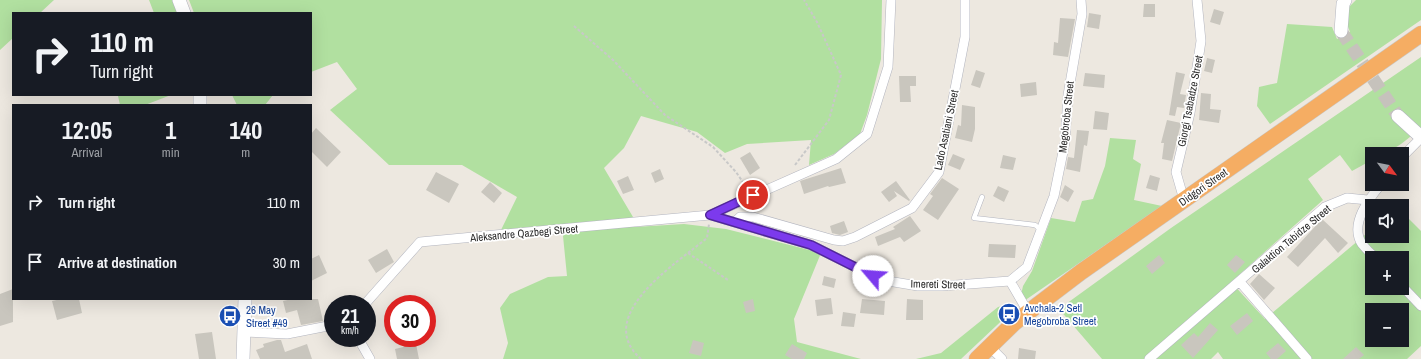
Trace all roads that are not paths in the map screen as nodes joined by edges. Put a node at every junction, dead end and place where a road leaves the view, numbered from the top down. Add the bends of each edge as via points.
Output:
1 (179, 0) edge
2 (891, 0) edge
3 (965, 0) edge
4 (1081, 0) edge
5 (1197, 0) edge
6 (1345, 0) edge
7 (184, 12) edge
8 (1342, 31) tunnel mouth
9 (1421, 34) edge
10 (1398, 116) tunnel mouth
11 (1421, 138) edge
12 (1409, 150) edge
13 (1375, 191) edge
14 (982, 197) dead end
15 (1369, 199) edge
16 (1184, 200) junction
17 (1365, 200) edge
18 (1365, 207) edge
19 (710, 215) junction
20 (735, 222) junction
21 (1041, 230) junction
22 (1369, 251) edge
23 (1010, 281) junction
24 (1240, 282) junction
25 (1409, 293) edge
26 (373, 295) edge
27 (245, 300) edge
28 (1421, 306) edge
29 (1028, 312) junction
30 (324, 327) edge
31 (244, 332) junction
32 (363, 347) edge
33 (990, 347) junction
34 (1157, 355) edge
35 (243, 359) edge
36 (370, 359) edge
37 (977, 359) edge
38 (1002, 359) edge
39 (1149, 359) edge
40 (1307, 359) edge

1 - 7 street
2 - 19 street via 888,67 867,134 836,159
3 - 20 street, Lado Asatiani Street via 965,37 939,172 912,208 843,241 753,217 740,217
4 - 21 street, Megobroba Street via 1082,14 1068,95 1065,142 1054,196
5 - 16 street, Giorgi Tsabadze Street via 1201,41 1190,113 1176,172
6 - 8 street
9 - 16 highway, Didgori Street
10 - 11 street
11 - 12 street
13 - 15 street
14 - 21 lane via 974,218 1035,225
16 - 29 highway, Didgori Street
17 - 24 street, Galaktion Tabidze Street via 1347,198 1325,208
18 - 22 street via 1358,223 1358,233 1362,244
19 - 20 street, Imereti Street
19 - 26 street, Aleksandre Qazbegi Street via 420,242
20 - 23 street, Imereti Street via 811,245 888,281 918,286
21 - 23 street, Megobroba Street via 1027,267
23 - 29 street
24 - 34 street, Galaktion Tabidze Street
24 - 40 street
25 - 28 street
27 - 31 street
29 - 33 highway, Didgori Street
30 - 31 street via 287,334
31 - 35 street
32 - 36 street
33 - 37 highway, Didgori Street
33 - 38 street
34 - 39 street, Galaktion Tabidze Street

